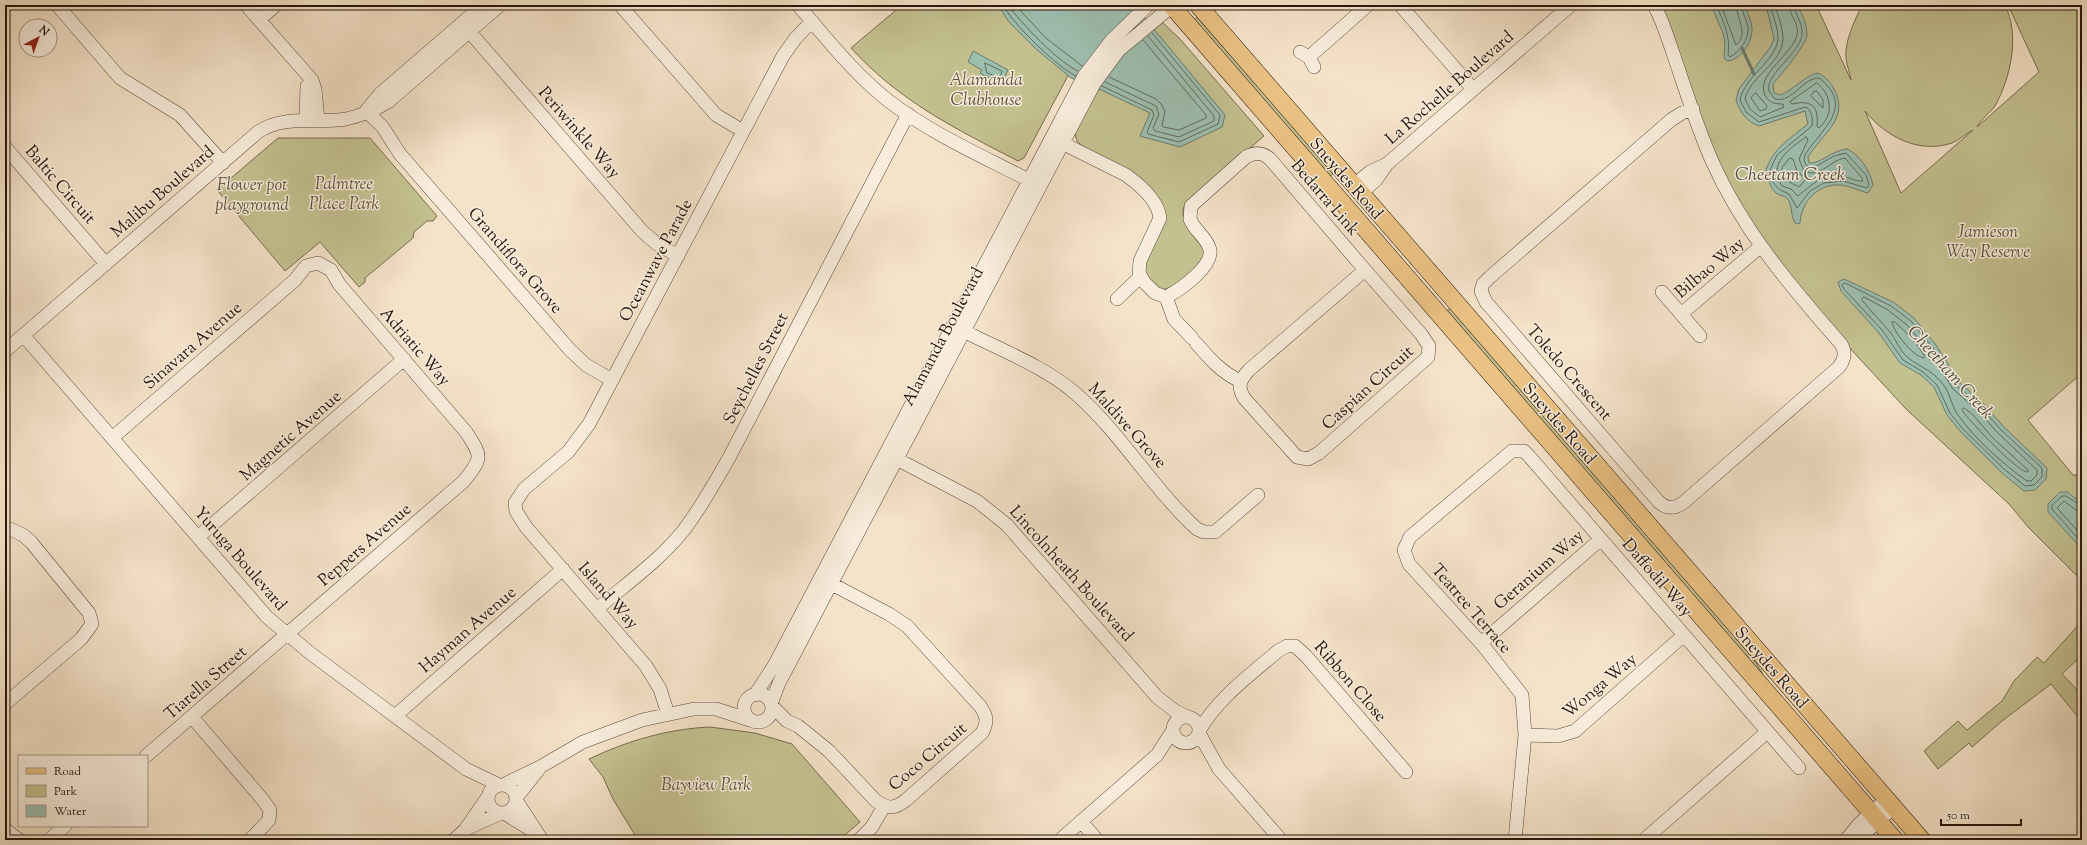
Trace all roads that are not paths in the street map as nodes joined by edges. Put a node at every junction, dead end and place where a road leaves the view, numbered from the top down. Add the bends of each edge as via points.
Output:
1 (246, 5) edge
2 (276, 5) edge
3 (483, 5) edge
4 (500, 5) edge
5 (620, 5) edge
6 (798, 5) edge
7 (1172, 5) edge
8 (1198, 5) edge
9 (1368, 5) edge
10 (1400, 5) edge
11 (1571, 5) edge
12 (1654, 5) edge
13 (58, 6) edge
14 (1147, 7) edge
15 (259, 20) junction
16 (812, 22) junction
17 (466, 28) junction
18 (1308, 59) dead end
19 (1084, 89) junction
20 (1473, 89) junction
21 (1693, 109) junction
22 (366, 111) junction
23 (908, 114) junction
24 (312, 120) junction
25 (743, 131) junction
26 (1057, 141) junction
27 (5, 147) edge
28 (223, 162) junction
29 (1035, 184) junction
30 (1357, 189) junction
31 (1343, 203) junction
32 (1760, 247) junction
33 (678, 256) junction
34 (106, 264) junction
35 (319, 267) joint
36 (1365, 270) junction
37 (1140, 277) junction
38 (1662, 292) dead end
39 (1166, 297) junction
40 (1117, 299) dead end
41 (1681, 314) junction
42 (953, 326) junction
43 (964, 332) junction
44 (23, 335) junction
45 (1700, 336) dead end
46 (5, 351) edge
47 (404, 359) junction
48 (612, 380) junction
49 (1240, 381) junction
50 (112, 438) junction
51 (1517, 450) joint
52 (891, 456) junction
53 (483, 460) joint
54 (1258, 495) dead end
55 (515, 503) joint
56 (5, 532) edge
57 (198, 538) junction
58 (1601, 539) junction
59 (563, 570) junction
60 (826, 581) junction
61 (597, 609) junction
62 (287, 635) junction
63 (1684, 635) junction
64 (1481, 643) junction
65 (752, 696) junction
66 (1157, 697) junction
67 (1225, 697) junction
68 (5, 704) edge
69 (771, 705) junction
70 (716, 709) junction
71 (668, 714) junction
72 (394, 716) junction
73 (192, 717) junction
74 (1188, 717) junction
75 (750, 720) junction
76 (766, 720) junction
77 (787, 721) junction
78 (1173, 729) junction
79 (1199, 732) junction
80 (1768, 732) junction
81 (1525, 735) junction
82 (1186, 743) junction
83 (147, 755) edge
84 (1157, 756) junction
85 (540, 768) junction
86 (1800, 768) dead end
87 (466, 769) junction
88 (1219, 769) junction
89 (1406, 772) dead end
90 (501, 785) junction
91 (488, 797) junction
92 (516, 799) junction
93 (1890, 803) junction
94 (884, 806) junction
95 (502, 813) junction
96 (1875, 817) junction
97 (1081, 821) junction
98 (64, 827) edge
99 (5, 829) edge
100 (465, 830) junction
101 (540, 837) edge
102 (19, 840) edge
103 (49, 840) edge
104 (250, 840) edge
105 (454, 840) edge
106 (859, 840) edge
107 (1060, 840) edge
108 (1097, 840) edge
109 (1281, 840) edge
110 (1515, 840) edge
111 (1644, 840) edge
112 (1846, 840) edge
113 (1852, 840) edge
114 (1895, 840) edge
115 (1922, 840) edge

1 - 15 street
2 - 15 street
3 - 17 street, Malibu Boulevard
4 - 17 street, Malibu Boulevard
5 - 25 street via 711,110 725,122
6 - 16 street
7 - 19 street, Alamanda Boulevard via 1118,50
7 - 31 main road, Sneydes Road
8 - 30 main road, Sneydes Road
9 - 18 street
10 - 20 street
11 - 20 street, La Rochelle Boulevard
12 - 21 street
13 - 28 street via 120,78 180,115
14 - 19 street, Alamanda Boulevard via 1103,50
15 - 24 street via 302,70
16 - 23 street via 862,78
16 - 25 street, Oceanwave Parade via 789,46
17 - 22 street, Malibu Boulevard via 381,94
17 - 33 street, Periwinkle Way via 642,231 657,244
19 - 26 street, Alamanda Boulevard
20 - 30 street, La Rochelle Boulevard via 1387,164 1370,172
21 - 32 street via 1720,179
21 - 32 street, Toledo Crescent via 1671,120 1490,277 1482,287 1484,298 1658,501 1670,508 1683,503 1839,367 1844,357 1841,344
22 - 24 street, Malibu Boulevard via 346,119
22 - 48 street, Grandiflora Grove via 376,132 400,154 570,350 586,365
23 - 29 street
23 - 61 street, Seychelles Street via 703,503 682,532 662,552
24 - 28 street, Malibu Boulevard via 286,121 271,125 253,136
25 - 33 street, Oceanwave Parade
26 - 29 street, Alamanda Boulevard
26 - 37 street via 1126,175 1156,206 1160,218 1140,261
27 - 34 street, Baltic Circuit
28 - 34 street, Malibu Boulevard
29 - 42 street, Alamanda Boulevard
29 - 43 street, Alamanda Boulevard
30 - 31 main road
30 - 93 main road, Sneydes Road
31 - 96 main road, Sneydes Road
32 - 41 street, Bilbao Way
33 - 48 street, Oceanwave Parade
34 - 44 street, Malibu Boulevard
35 - 47 street, Adriatic Way via 331,270 339,284
35 - 50 street, Sinavara Avenue via 306,266 295,280
36 - 39 street, Bedarra Link via 1273,163 1264,154 1256,153 1246,157 1191,206 1190,222 1208,244 1210,258 1204,267 1177,291
36 - 49 street via 1249,370
36 - 49 street, Caspian Circuit via 1426,340 1430,351 1424,362 1319,453 1308,459 1297,457 1244,398
37 - 39 street via 1155,293
37 - 40 street
38 - 41 street, Bilbao Way
39 - 49 street via 1174,319 1216,366
41 - 45 street, Bilbao Way
42 - 43 street, Maldive Grove
42 - 52 street, Alamanda Boulevard
43 - 52 street, Alamanda Boulevard
43 - 54 street, Maldive Grove via 1043,372 1074,393 1100,418 1197,529 1216,532
44 - 46 street, Malibu Boulevard
44 - 50 street, Yuruga Boulevard
47 - 53 street, Adriatic Way via 466,432
47 - 57 street, Magnetic Avenue
48 - 55 street, Oceanwave Parade via 589,424 574,445 524,489
50 - 57 street, Yuruga Boulevard
51 - 58 street, Daffodil Way via 1524,451 1529,456
51 - 64 street, Teatree Terrace via 1507,453 1405,544 1405,556 1409,564
52 - 60 street, Alamanda Boulevard
52 - 66 street, Lincolnheath Boulevard via 978,501 1007,525
53 - 62 street, Peppers Avenue via 464,481
55 - 59 street, Island Way via 516,511 526,527
56 - 68 street via 10,529 31,542 89,613 92,624 80,639
57 - 62 street, Yuruga Boulevard via 265,615
58 - 63 street, Daffodil Way
58 - 64 street, Geranium Way
59 - 61 street, Island Way
59 - 72 street, Hayman Avenue
60 - 65 street, Alamanda Boulevard via 775,664
60 - 69 street, Alamanda Boulevard
60 - 94 street, Coco Circuit via 890,614 907,626 985,713 987,720 982,733 899,806
61 - 71 street, Island Way via 651,674 660,689
62 - 72 street, Yuruga Boulevard
62 - 73 street, Tiarella Street
63 - 80 street, Daffodil Way
63 - 81 street, Wonga Way via 1575,731 1558,736
64 - 81 street, Teatree Terrace via 1522,695
65 - 69 street via 766,698
65 - 70 street
65 - 75 street via 744,709
66 - 74 street, Lincolnheath Boulevard via 1175,711
66 - 78 street, Lincolnheath Boulevard
67 - 74 street, Ribbon Close
67 - 79 street, Ribbon Close via 1208,716
67 - 89 street, Ribbon Close via 1278,651 1287,646 1295,646
69 - 76 street via 771,714
69 - 77 street, Coco Circuit
70 - 71 street via 694,709
70 - 75 street
71 - 85 street via 628,724 597,736
72 - 87 street, Yuruga Boulevard
73 - 83 street, Tiarella Street
73 - 104 street via 270,810 269,820
74 - 78 street via 1179,719
74 - 79 street via 1196,722
75 - 76 street
76 - 77 street, Coco Circuit
77 - 94 street, Coco Circuit via 798,726 822,745
78 - 82 street via 1176,739
78 - 84 street
79 - 82 street via 1194,740
79 - 88 street
80 - 86 street, Daffodil Way
80 - 111 street
81 - 110 street, Teatree Terrace
82 - 84 street
82 - 88 street
84 - 97 street
85 - 90 street
85 - 92 street
87 - 90 street, Yuruga Boulevard
87 - 91 street, Yuruga Boulevard
88 - 109 street
90 - 91 street via 492,789
90 - 92 street via 513,790
91 - 95 street via 492,810
91 - 100 street
92 - 95 street via 512,809
92 - 101 street
93 - 96 street
93 - 115 main road, Sneydes Road
94 - 106 street via 872,827
95 - 100 street
95 - 101 street
96 - 112 street
96 - 113 street via 1866,832
96 - 114 main road, Sneydes Road
97 - 107 street
97 - 108 street
98 - 103 street
99 - 102 street
100 - 105 street

